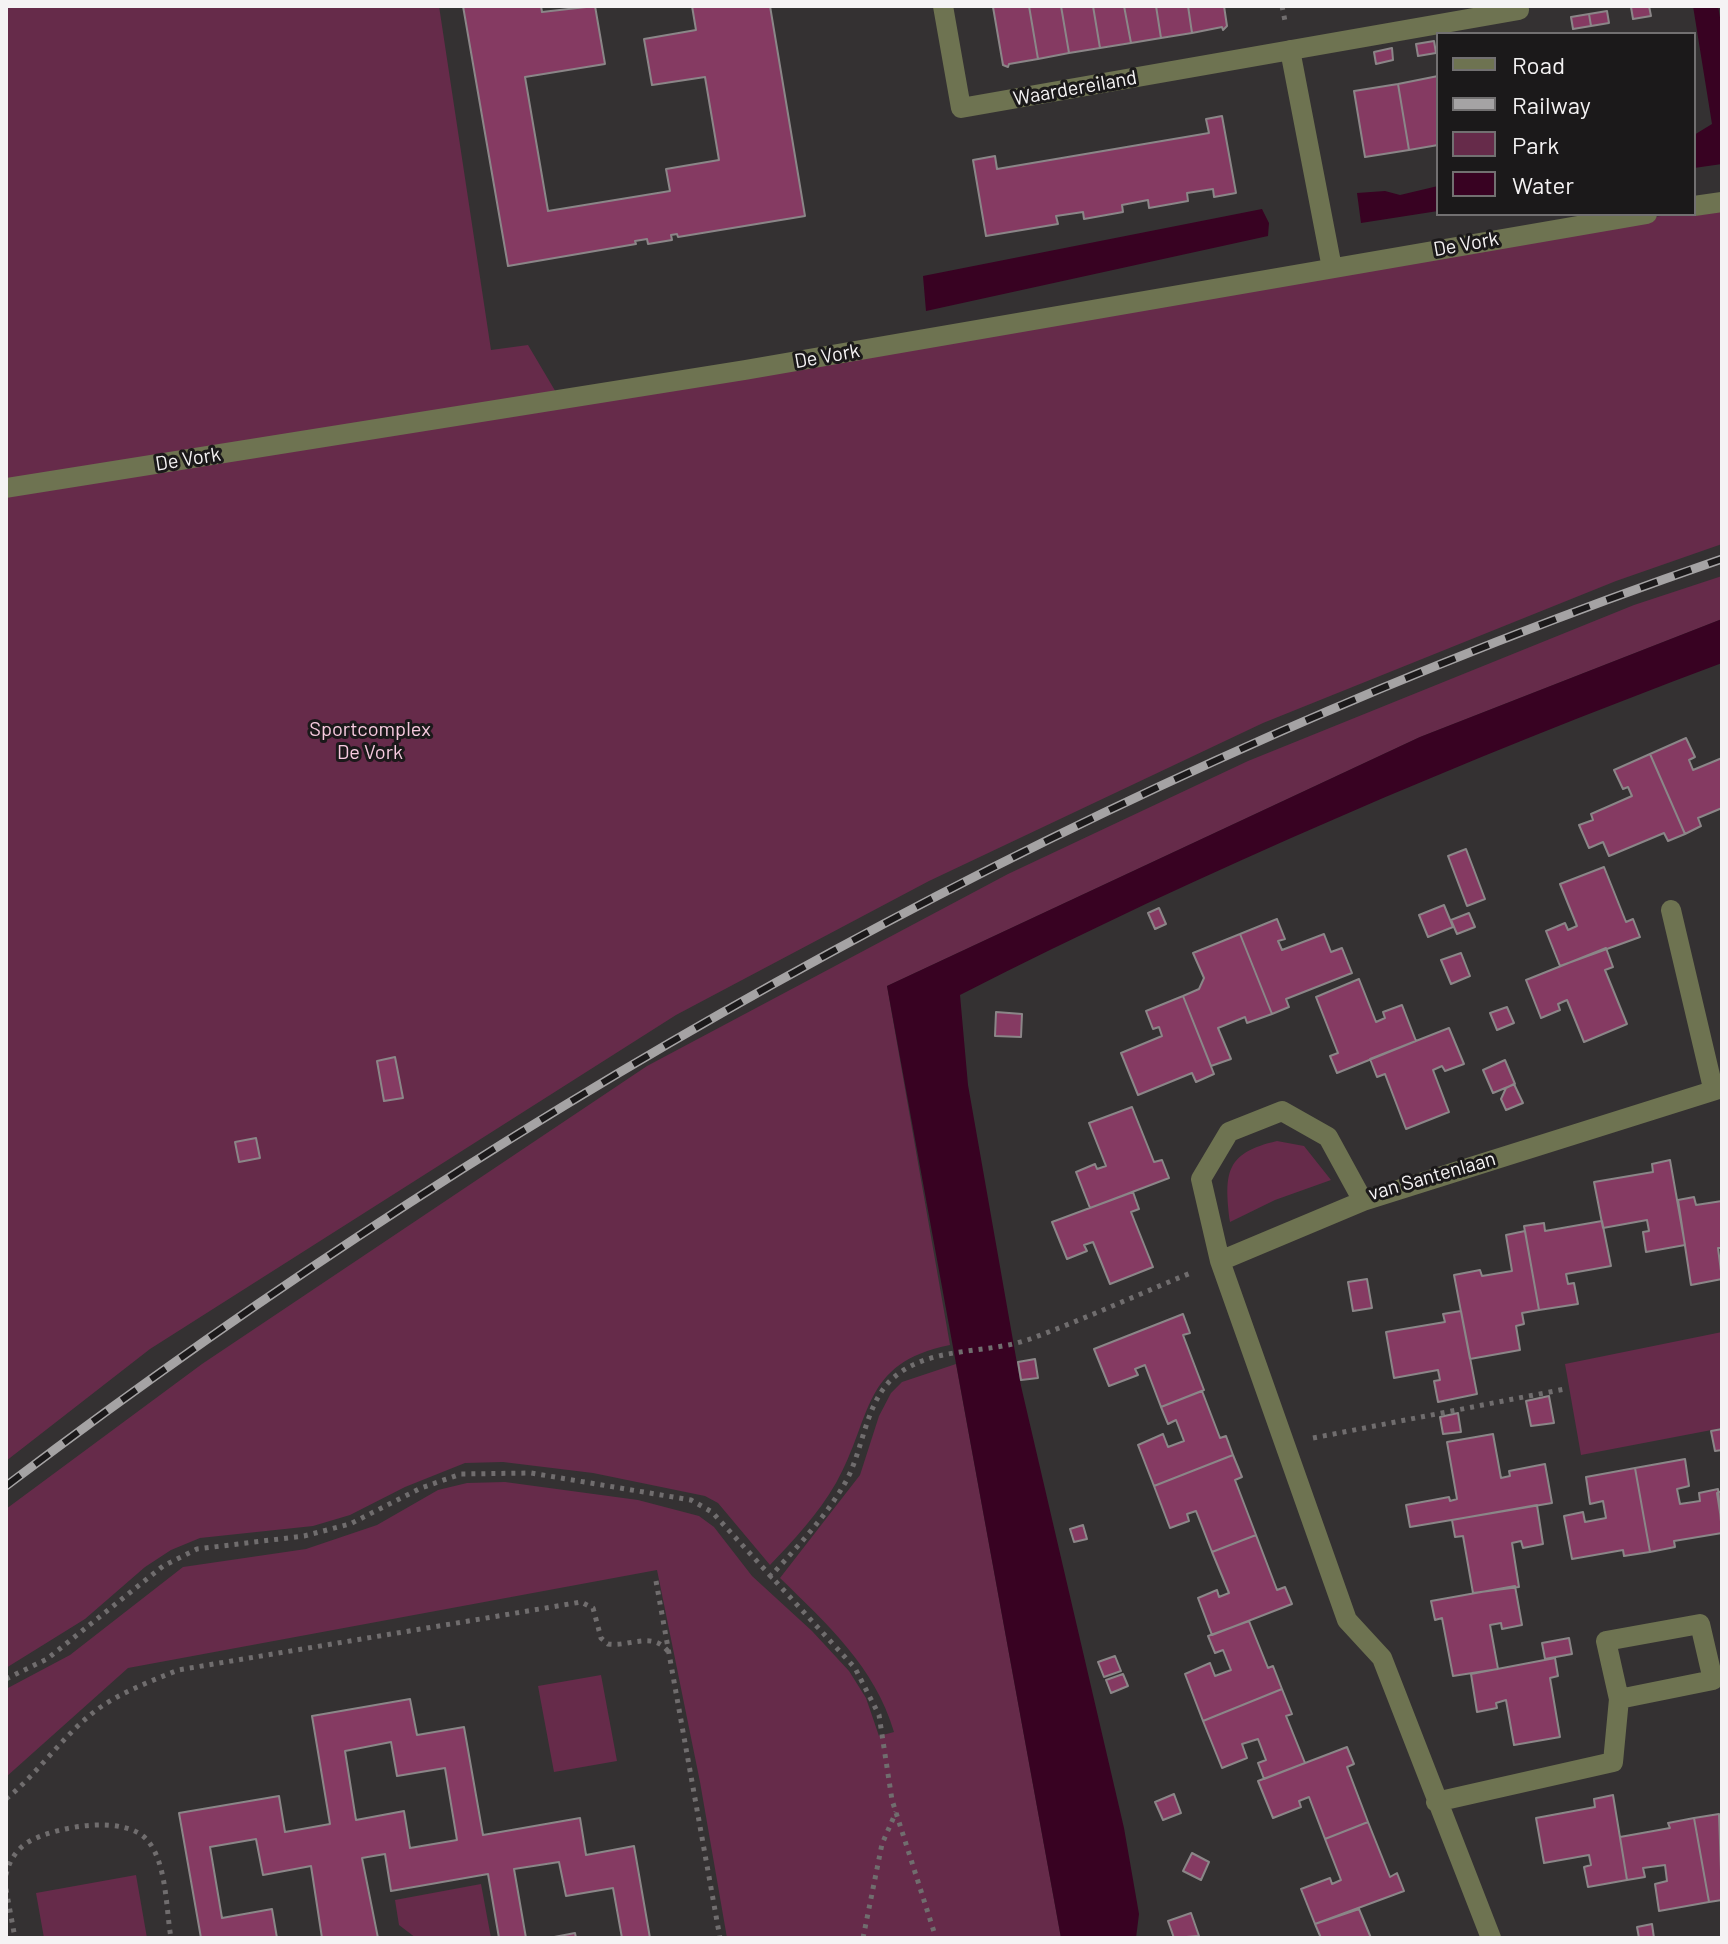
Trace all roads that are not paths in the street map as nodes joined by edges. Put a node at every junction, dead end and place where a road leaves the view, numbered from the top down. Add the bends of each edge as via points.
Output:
1 (943, 6) edge
2 (1540, 6) edge
3 (1519, 8) edge
4 (1290, 50) junction
5 (1722, 202) edge
6 (1696, 206) edge
7 (1635, 216) edge
8 (1332, 268) junction
9 (6, 488) edge
10 (1671, 910) dead end
11 (1718, 1088) edge
12 (1356, 1204) junction
13 (1220, 1261) junction
14 (1619, 1699) junction
15 (1436, 1802) junction
16 (1491, 1938) edge

1 - 4 street, Waardereiland via 961,108
2 - 3 street, Waardereiland
3 - 4 street, Waardereiland
4 - 8 street
5 - 6 street
7 - 8 street, De Vork
8 - 9 street, De Vork via 715,375
10 - 11 street, van Santenlaan
11 - 12 street, van Santenlaan
12 - 13 street, van Santenlaan
12 - 13 street, van Santenlaan via 1328,1137 1282,1111 1229,1132 1201,1179
13 - 15 street, van Santenlaan via 1347,1620 1382,1658
14 - 14 street via 1606,1641 1700,1624 1713,1680
14 - 15 street via 1613,1762
15 - 16 street, van Santenlaan

